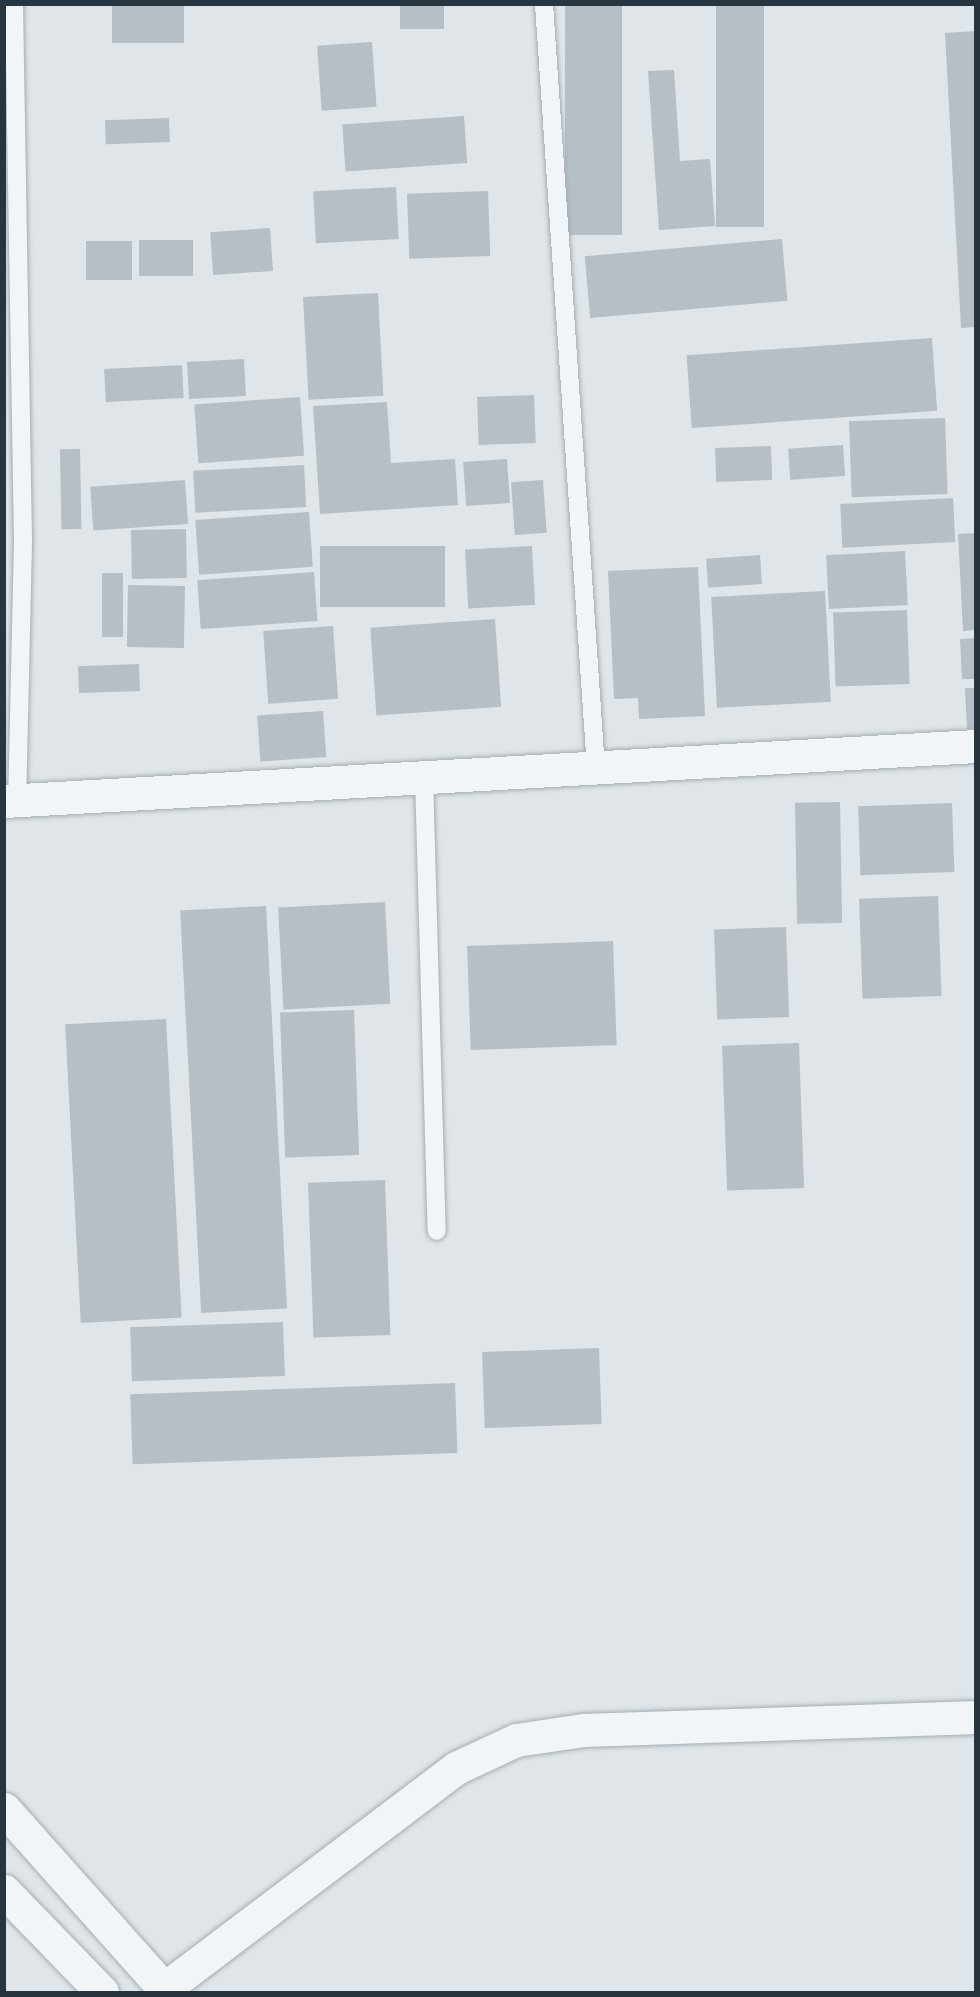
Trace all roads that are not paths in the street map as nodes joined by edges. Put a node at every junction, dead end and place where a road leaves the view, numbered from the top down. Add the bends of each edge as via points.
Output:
1 (14, 4) edge
2 (544, 4) edge
3 (975, 746) edge
4 (596, 768) junction
5 (424, 777) junction
6 (11, 800) edge
7 (436, 1231) dead end
8 (975, 1717) edge
9 (4, 1809) edge
10 (4, 1891) edge
11 (164, 1991) edge
12 (102, 1992) edge

1 - 6 lane via 23,542
2 - 4 lane
3 - 4 street
4 - 5 street
5 - 6 street
5 - 7 lane
8 - 11 street via 584,1730 516,1740 456,1768
9 - 11 street
10 - 12 street

